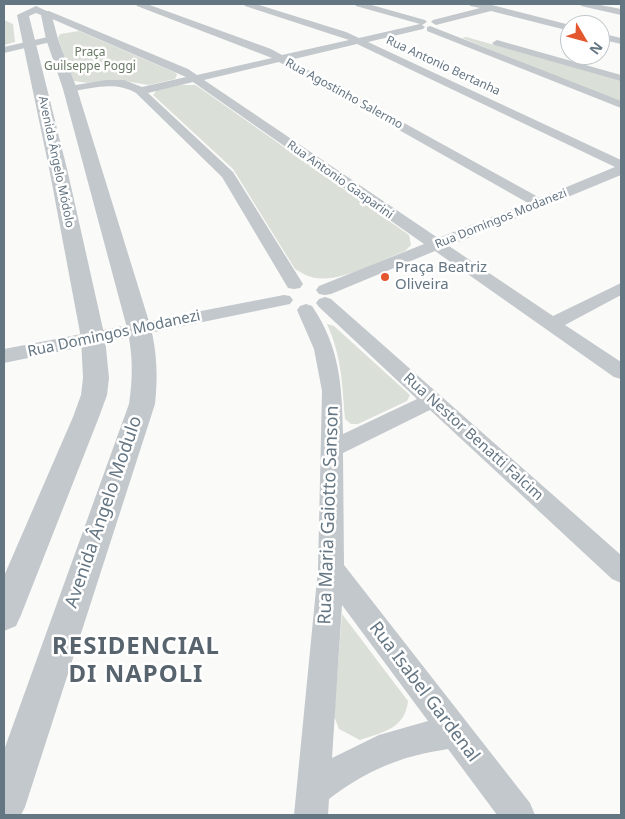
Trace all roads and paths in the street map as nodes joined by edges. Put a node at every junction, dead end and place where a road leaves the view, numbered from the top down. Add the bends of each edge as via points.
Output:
1 (140, 4) edge
2 (248, 4) edge
3 (359, 4) edge
4 (473, 4) edge
5 (508, 4) edge
6 (584, 4) edge
7 (491, 8) junction
8 (45, 9) edge
9 (621, 12) edge
10 (430, 25) junction
11 (560, 25) edge
12 (466, 34) junction
13 (52, 39) junction
14 (454, 39) junction
15 (358, 41) junction
16 (30, 43) junction
17 (4, 50) edge
18 (280, 59) junction
19 (194, 78) junction
20 (621, 78) edge
21 (70, 89) junction
22 (140, 91) junction
23 (621, 105) edge
24 (621, 165) edge
25 (621, 170) edge
26 (539, 203) junction
27 (435, 245) junction
28 (294, 284) junction
29 (621, 288) edge
30 (284, 300) junction
31 (319, 301) junction
32 (552, 324) junction
33 (139, 328) junction
34 (93, 338) junction
35 (4, 356) edge
36 (621, 372) edge
37 (433, 400) junction
38 (331, 449) junction
39 (331, 569) junction
40 (621, 571) edge
41 (4, 615) edge
42 (455, 732) junction
43 (311, 803) edge
44 (4, 807) edge
45 (518, 815) edge

1 - 18 street, Rua Agostinho Salermo
2 - 15 street, Rua Antonio Bertanha
3 - 10 street
4 - 7 street
5 - 7 street
6 - 9 street
7 - 10 street
7 - 11 street
8 - 13 street, Avenida Ângelo Módolo
8 - 16 street, Avenida Ângelo Módolo via 23,15
8 - 19 street, Rua Antonio Gasparini
10 - 12 street
10 - 14 street
10 - 15 street
12 - 14 street
12 - 20 street
13 - 16 street
13 - 21 street, Avenida Ângelo Módolo
14 - 23 street
15 - 18 street
15 - 24 street, Rua Antonio Bertanha
16 - 17 street
16 - 34 street, Avenida Ângelo Módolo
18 - 19 street
18 - 26 street, Rua Agostinho Salermo
19 - 22 street
19 - 27 street, Rua Antonio Gasparini
21 - 22 street via 117,82
21 - 33 street, Avenida Ângelo Módolo
22 - 28 street via 228,175
25 - 26 street, Rua Domingos Modanezi
26 - 27 street, Rua Domingos Modanezi
27 - 31 street, Rua Domingos Modanezi
27 - 32 street, Rua Antonio Gasparini
28 - 30 street via 285,291
28 - 31 street via 308,282 321,286
29 - 32 street
30 - 31 street via 292,307
30 - 33 street, Rua Domingos Modanezi
31 - 37 street, Rua Nestor Benatti Falcim
31 - 38 street, Rua Maria Gaiotto Sanson via 332,392
32 - 36 street, Rua Antonio Gasparini
33 - 34 street, Rua Domingos Modanezi
33 - 44 street, Avenida Ângelo Modulo via 146,374 142,404
34 - 35 street, Rua Domingos Modanezi
34 - 41 street, Avenida Ângelo Módolo via 94,395
37 - 38 street
37 - 40 street, Rua Nestor Benatti Falcim
38 - 39 street, Rua Maria Gaiotto Sanson
39 - 42 street, Rua Isabel Gardenal
39 - 43 street, Rua Maria Gaiotto Sanson
42 - 43 street via 395,743 366,755 338,771
42 - 45 street, Rua Isabel Gardenal

